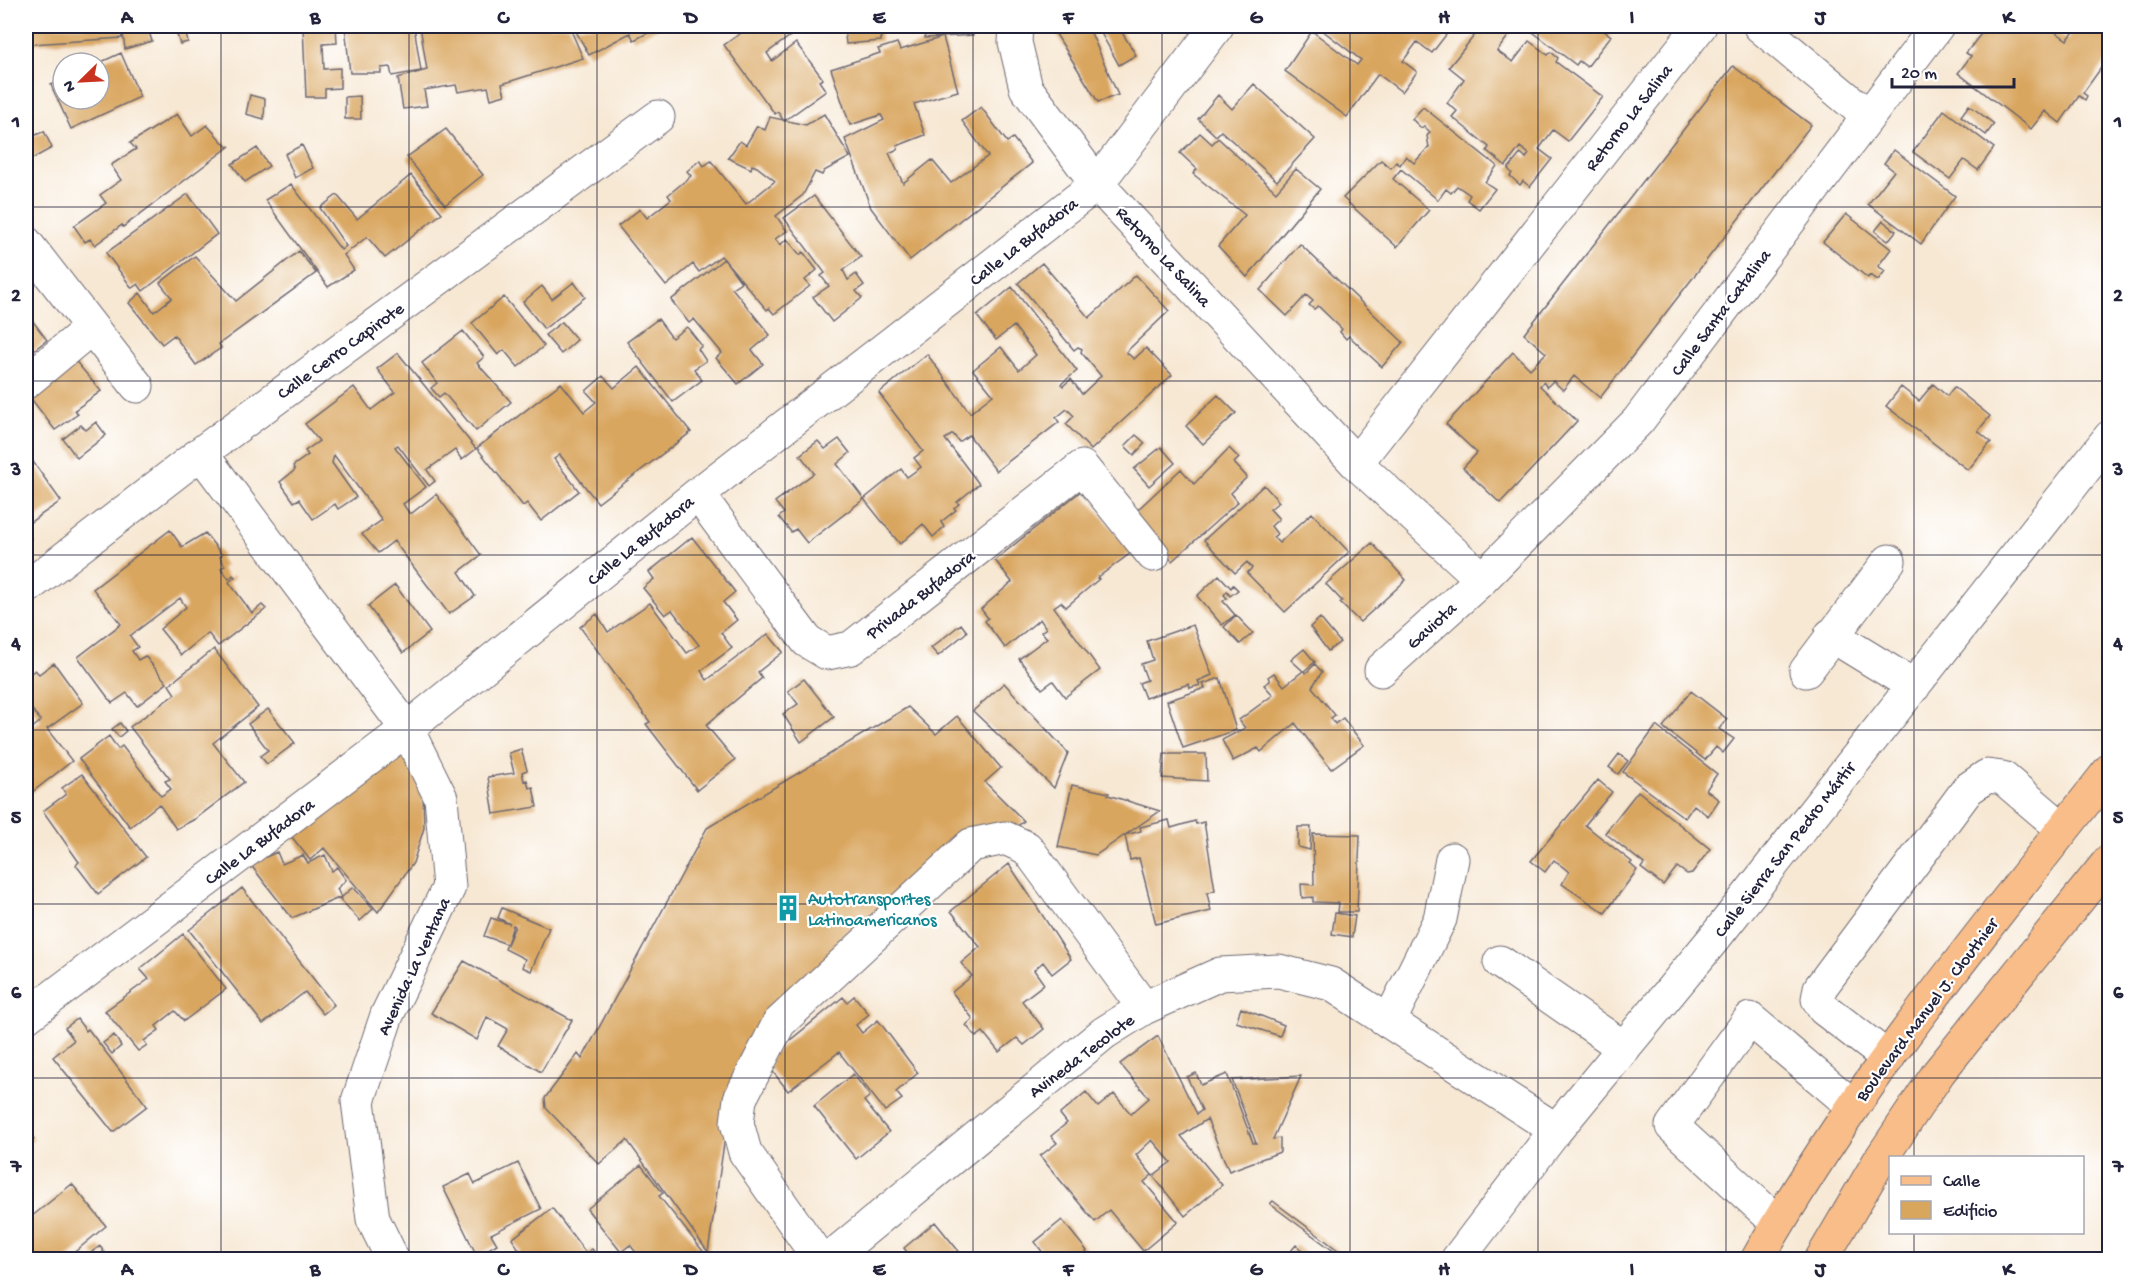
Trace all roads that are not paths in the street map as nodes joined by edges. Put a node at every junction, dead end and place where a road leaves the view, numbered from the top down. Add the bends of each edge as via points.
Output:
1 (1016, 26) edge
2 (1217, 26) edge
3 (1700, 26) edge
4 (1760, 26) edge
5 (1937, 26) edge
6 (1868, 116) junction
7 (658, 117) dead end
8 (1097, 184) junction
9 (26, 243) edge
10 (91, 328) junction
11 (26, 382) edge
12 (137, 386) dead end
13 (2109, 437) edge
14 (201, 453) junction
15 (1356, 463) junction
16 (698, 494) junction
17 (1153, 555) dead end
18 (1888, 561) dead end
19 (1482, 579) junction
20 (26, 588) edge
21 (1832, 635) junction
22 (1381, 670) dead end
23 (1806, 671) dead end
24 (1914, 686) junction
25 (408, 729) junction
26 (2109, 770) edge
27 (2063, 829) junction
28 (1452, 859) dead end
29 (2109, 860) edge
30 (1500, 962) dead end
31 (1144, 1008) junction
32 (26, 1017) edge
33 (1389, 1022) junction
34 (1624, 1048) junction
35 (1888, 1058) junction
36 (1853, 1106) junction
37 (1556, 1130) junction
38 (1778, 1223) junction
39 (393, 1260) edge
40 (820, 1260) edge
41 (828, 1260) edge
42 (1456, 1260) edge
43 (1757, 1260) edge
44 (1821, 1260) edge

1 - 8 street, Retorno La Salina via 1015,42 1026,87
2 - 8 street, Calle La Bufadora
3 - 15 street, Retorno La Salina
4 - 6 street
5 - 6 street, Calle Santa Catalina
6 - 19 street, Calle Santa Catalina via 1638,421
7 - 14 street, Calle Cerro Capirote
8 - 15 street, Retorno La Salina
8 - 16 street, Calle La Bufadora
9 - 10 street
10 - 11 street
10 - 12 street
13 - 24 street, Calle Sierra San Pedro Mártir
14 - 20 street, Calle Cerro Capirote
14 - 25 street, Avenida La Ventana
15 - 19 street, Retorno La Salina
16 - 17 street, Privada Bufadora via 807,641 827,653 851,648 1082,467
16 - 25 street, Calle La Bufadora
18 - 21 street
19 - 22 street, Gaviota
21 - 23 street
21 - 24 street
24 - 34 street, Calle Sierra San Pedro Mártir
25 - 32 street, Calle La Bufadora
25 - 39 street, Avenida La Ventana via 441,798 449,887 387,1015 358,1101 373,1219
26 - 27 main road, Boulevard Manuel J. Clouthier
27 - 35 main road, Boulevard Manuel J. Clouthier
27 - 35 street via 2003,778 1987,776 1968,789 1820,988 1818,999 1824,1009
28 - 33 street via 1440,919
29 - 44 main road via 1939,1072 1878,1162
30 - 34 street
31 - 33 street, Avineda Tecolote via 1220,974 1279,971 1331,984
31 - 40 street via 1027,848 1005,838 971,845 778,1023 740,1099 737,1123 745,1152
31 - 41 street, Avineda Tecolote via 1104,1033
33 - 37 street, Avineda Tecolote
34 - 37 street, Calle Sierra San Pedro Mártir
35 - 36 main road, Boulevard Manuel J. Clouthier
36 - 38 main road, Boulevard Manuel J. Clouthier
36 - 38 street via 1750,1019 1672,1126
37 - 42 street, Calle Sierra San Pedro Mártir
38 - 43 main road, Boulevard Manuel J. Clouthier

